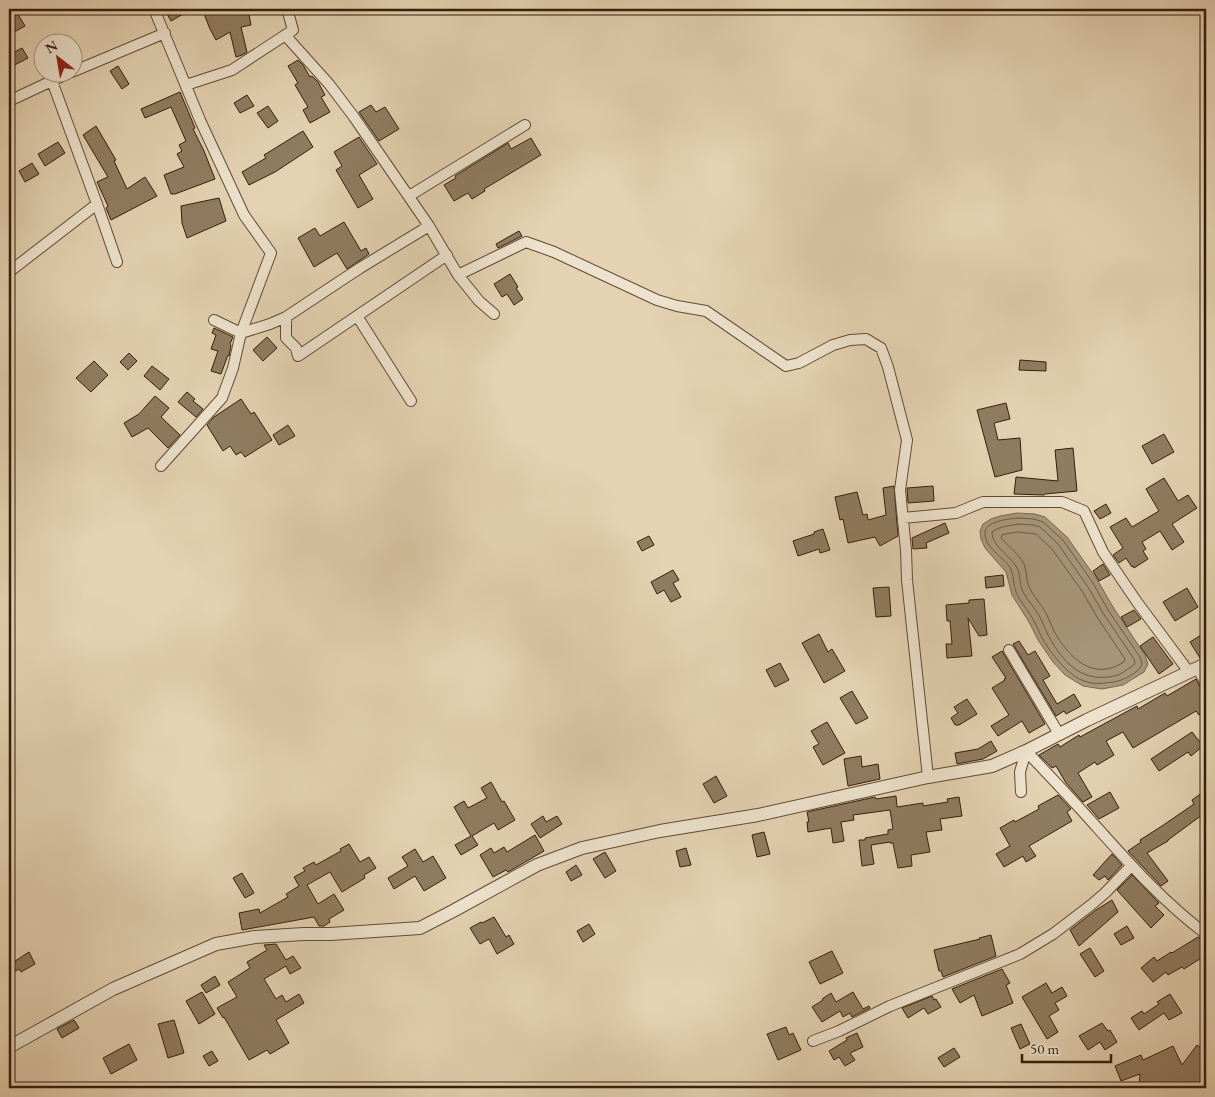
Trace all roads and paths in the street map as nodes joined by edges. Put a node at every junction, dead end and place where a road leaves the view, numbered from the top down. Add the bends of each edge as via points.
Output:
1 (154, 9) edge
2 (287, 9) edge
3 (164, 33) junction
4 (285, 35) junction
5 (82, 68) edge
6 (50, 82) edge
7 (52, 82) edge
8 (186, 85) junction
9 (9, 101) edge
10 (525, 125) dead end
11 (409, 196) junction
12 (97, 204) junction
13 (430, 226) junction
14 (447, 255) junction
15 (117, 262) dead end
16 (9, 272) edge
17 (458, 275) junction
18 (494, 314) dead end
19 (357, 316) junction
20 (286, 317) junction
21 (214, 320) dead end
22 (241, 333) junction
23 (411, 401) dead end
24 (161, 466) dead end
25 (903, 518) junction
26 (1009, 650) dead end
27 (1197, 668) edge
28 (1206, 683) edge
29 (1059, 734) junction
30 (1026, 751) junction
31 (928, 777) junction
32 (1022, 792) dead end
33 (1131, 866) junction
34 (1206, 934) edge
35 (813, 1041) dead end
36 (9, 1047) edge

1 - 3 street
2 - 4 street via 293,30
3 - 5 street
3 - 8 street
4 - 8 street via 232,70
4 - 11 street via 330,84
6 - 9 street
7 - 12 street
8 - 22 street via 244,215 271,253
10 - 11 street
11 - 13 street
12 - 15 street
12 - 16 street
13 - 14 street
13 - 20 street
14 - 17 street
14 - 19 street
17 - 18 street
17 - 25 street via 526,242 658,300 706,311 786,366 799,363 833,345 866,339 881,348 907,440 900,490
19 - 20 street via 298,356 296,348 286,338
19 - 23 street
20 - 22 street
21 - 22 street
22 - 24 street via 222,398
25 - 27 street via 956,513 983,502 1062,502 1084,511 1103,552 1137,602
25 - 31 street
26 - 29 street
27 - 28 street
27 - 29 street
29 - 30 street
30 - 31 street via 992,766
30 - 32 street via 1020,772
30 - 33 street
31 - 36 street via 582,848 537,865 420,928 255,937 216,944 113,989
33 - 34 street
33 - 35 street via 1091,905 1020,954

